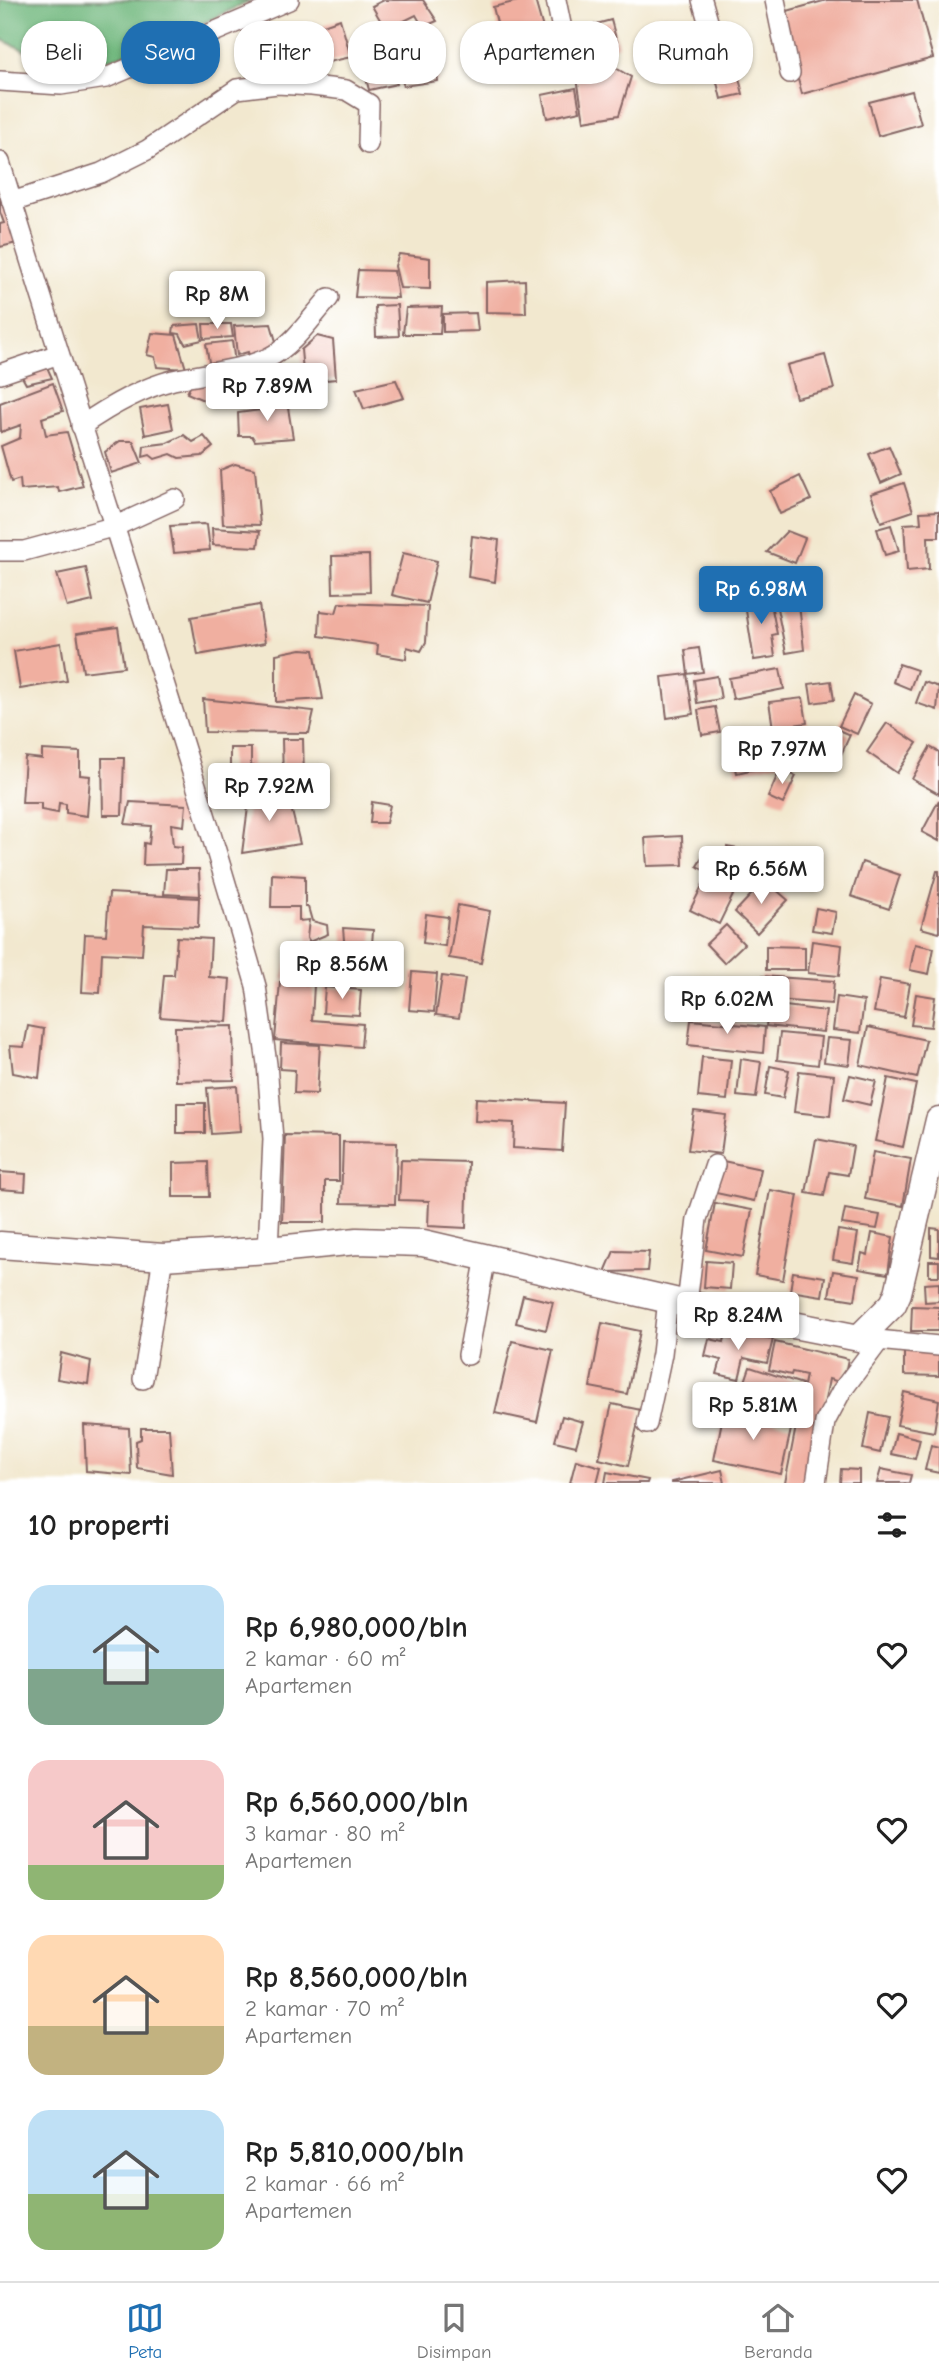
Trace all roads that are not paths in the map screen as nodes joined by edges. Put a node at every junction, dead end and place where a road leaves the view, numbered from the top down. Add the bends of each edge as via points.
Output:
1 (289, 0) edge
2 (556, 0) edge
3 (702, 0) edge
4 (775, 0) edge
5 (560, 21) edge
6 (708, 21) dead end
7 (790, 73) dead end
8 (0, 81) edge
9 (368, 144) dead end
10 (0, 162) edge
11 (12, 202) junction
12 (329, 298) dead end
13 (59, 354) junction
14 (0, 374) edge
15 (81, 426) junction
16 (175, 499) dead end
17 (116, 526) junction
18 (0, 551) edge
19 (939, 1120) edge
20 (715, 1165) dead end
21 (0, 1245) edge
22 (268, 1250) junction
23 (486, 1256) junction
24 (159, 1276) junction
25 (678, 1301) junction
26 (869, 1339) junction
27 (939, 1346) edge
28 (468, 1355) dead end
29 (143, 1379) dead end
30 (647, 1424) dead end
31 (816, 1483) edge

1 - 8 street via 106,78 61,85
2 - 5 street
3 - 6 street
4 - 7 street
9 - 11 street via 369,104 346,90 277,84 237,89 147,150 101,173
10 - 11 street
11 - 13 street
12 - 15 street via 288,344 268,358 169,381 107,408
13 - 14 street
13 - 15 street
15 - 17 street
16 - 17 street
17 - 18 street via 23,551
17 - 22 street via 256,986 273,1139
19 - 26 street via 898,1293
20 - 25 street
21 - 24 street
22 - 23 street via 392,1241
22 - 24 street
23 - 25 street
23 - 28 street
24 - 29 street
25 - 26 street
25 - 30 street
26 - 27 street
26 - 31 street via 825,1422

